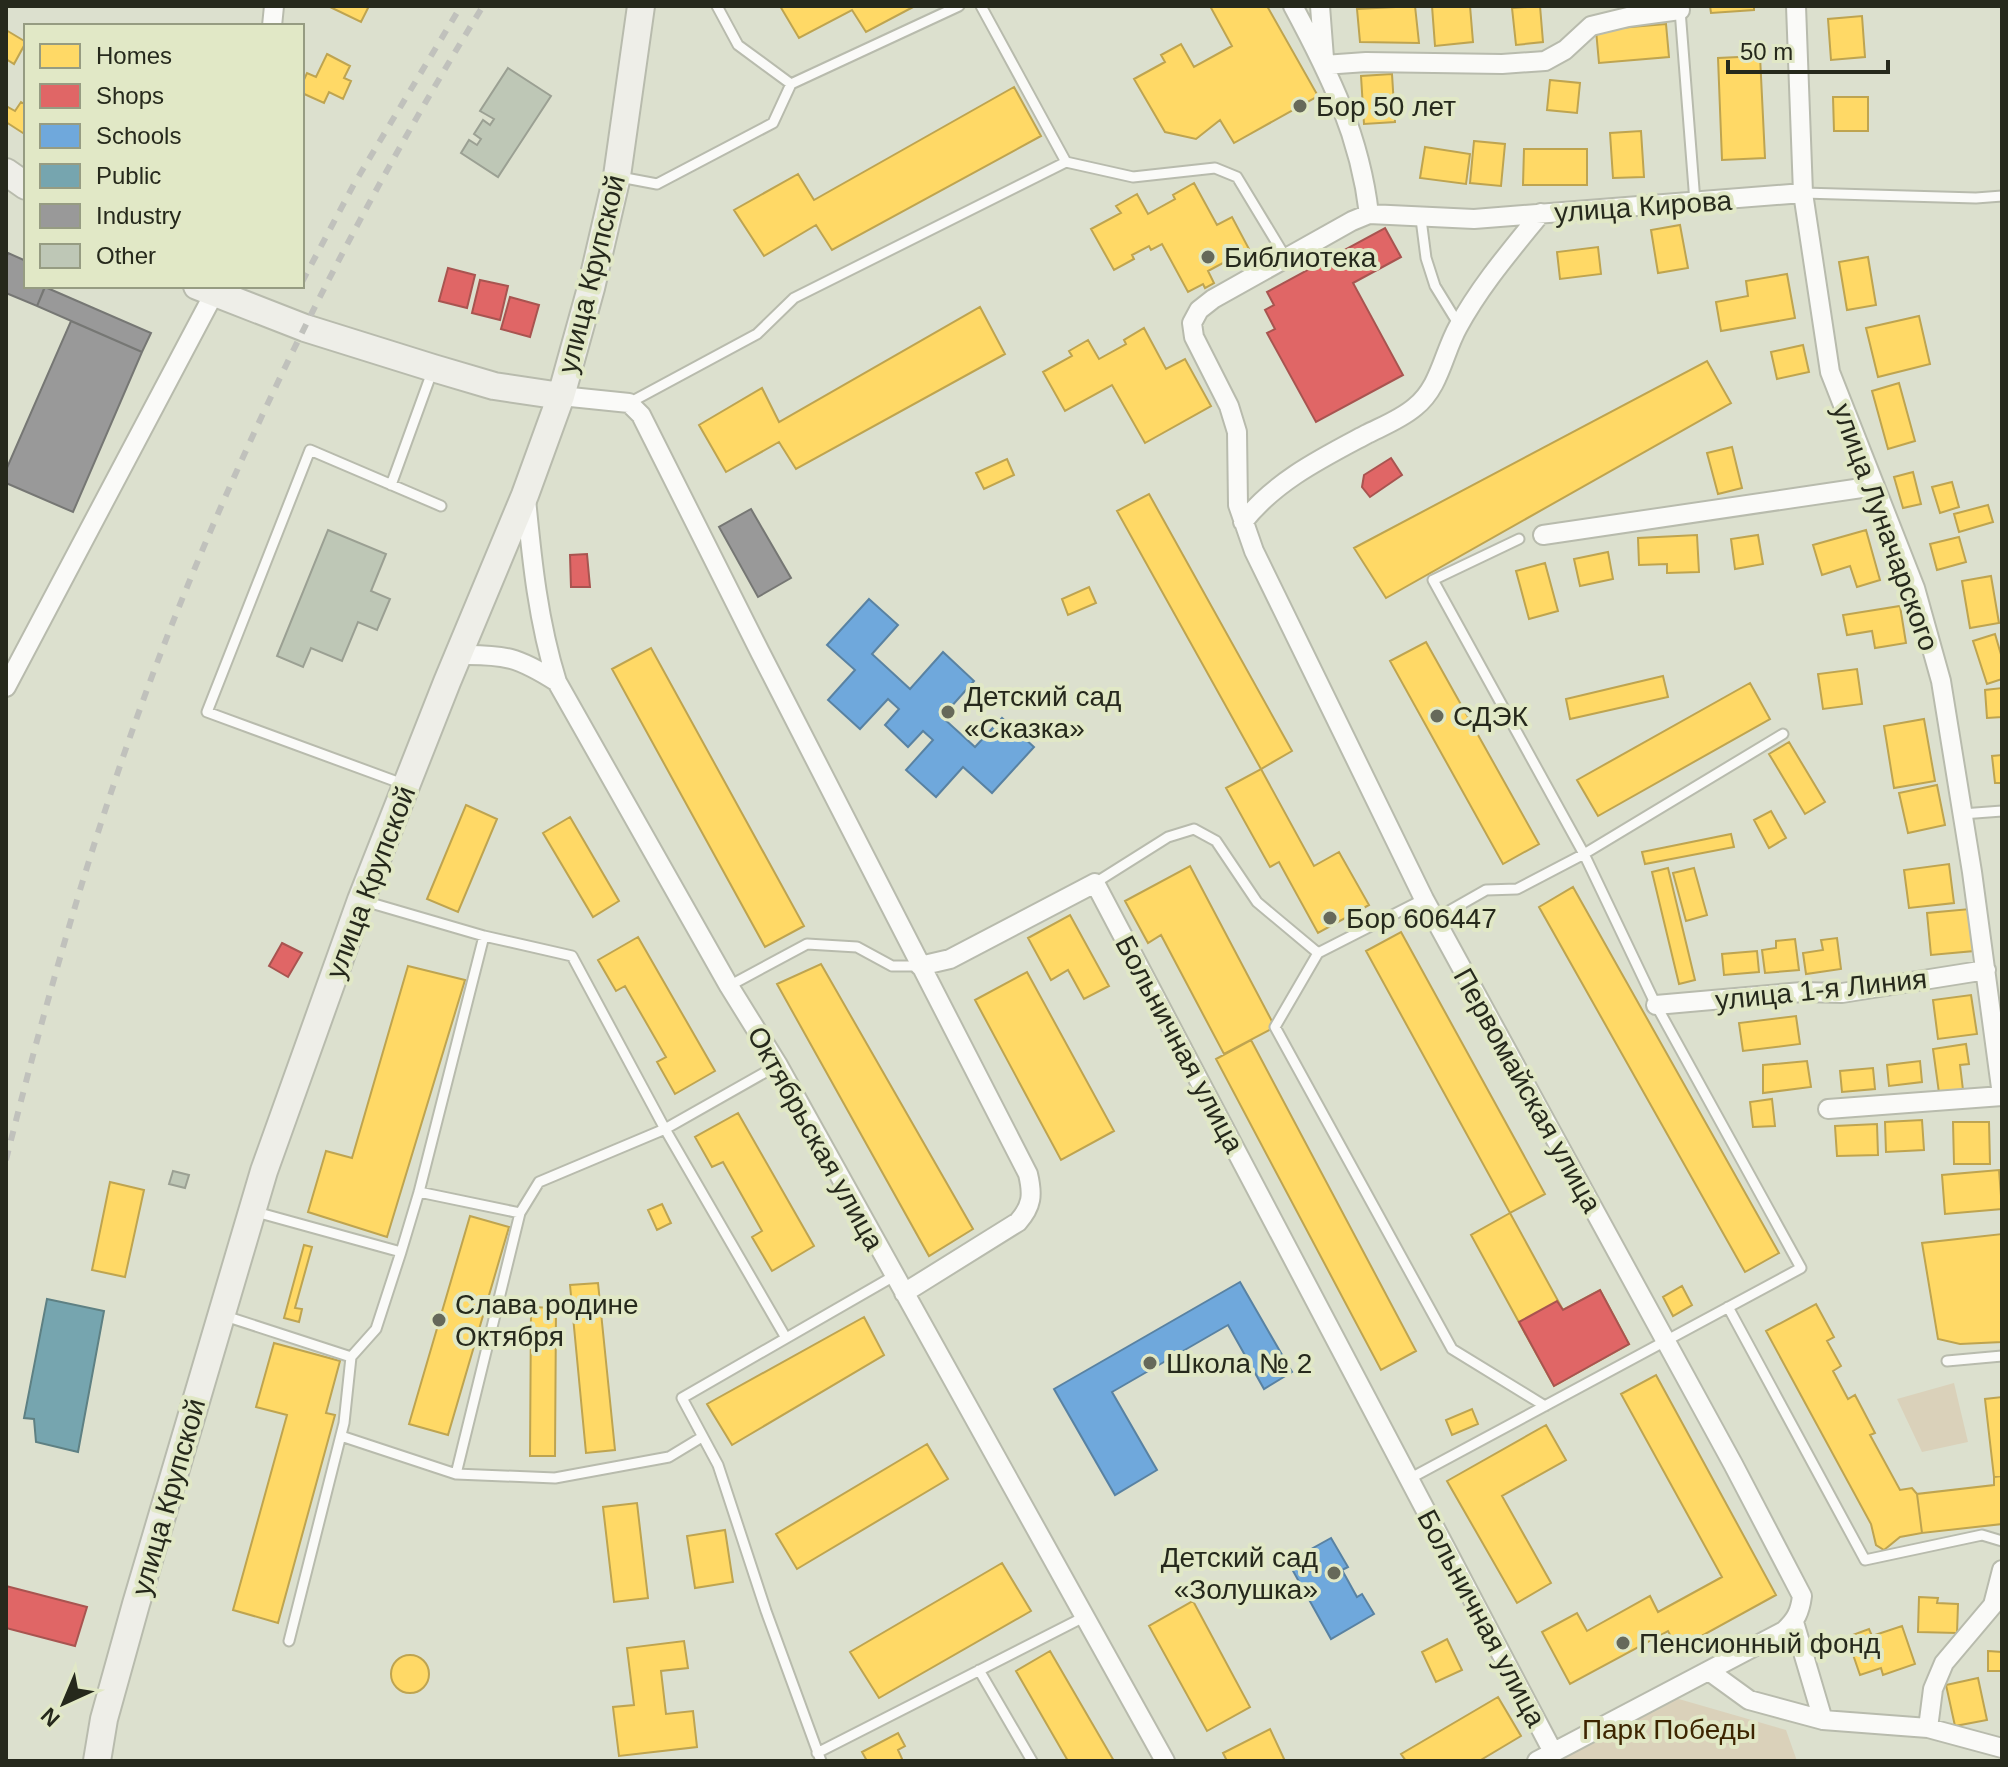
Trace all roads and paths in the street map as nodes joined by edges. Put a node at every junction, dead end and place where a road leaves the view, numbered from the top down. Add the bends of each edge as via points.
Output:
1 (641, 6) edge
2 (717, 6) edge
3 (959, 6) edge
4 (981, 6) edge
5 (1293, 6) edge
6 (1320, 6) edge
7 (1796, 6) edge
8 (1680, 8) edge
9 (1324, 65) junction
10 (791, 84) junction
11 (1066, 162) junction
12 (6, 172) edge
13 (617, 176) junction
14 (24, 185) edge
15 (1803, 193) junction
16 (2002, 196) edge
17 (1695, 202) junction
18 (1541, 213) junction
19 (1369, 214) junction
20 (1421, 219) junction
21 (1286, 258) junction
22 (210, 289) edge
23 (1459, 325) junction
24 (433, 368) junction
25 (561, 396) junction
26 (629, 403) junction
27 (391, 485) junction
28 (1875, 486) junction
29 (525, 495) junction
30 (441, 506) dead end
31 (1243, 522) junction
32 (1543, 535) dead end
33 (1519, 539) dead end
34 (458, 655) junction
35 (557, 682) junction
36 (6, 687) edge
37 (1783, 734) dead end
38 (406, 785) junction
39 (2002, 811) edge
40 (1962, 814) junction
41 (1584, 854) junction
42 (1095, 883) junction
43 (1424, 899) junction
44 (361, 900) junction
45 (1435, 919) junction
46 (484, 936) junction
47 (1318, 953) junction
48 (920, 966) junction
49 (1986, 970) junction
50 (729, 986) junction
51 (1656, 1005) junction
52 (778, 1065) junction
53 (2002, 1095) edge
54 (1828, 1109) dead end
55 (665, 1129) junction
56 (419, 1192) junction
57 (252, 1211) junction
58 (520, 1213) junction
59 (401, 1252) junction
60 (894, 1276) junction
61 (904, 1293) junction
62 (1728, 1307) junction
63 (222, 1314) junction
64 (786, 1338) junction
65 (1664, 1340) junction
66 (2002, 1356) edge
67 (351, 1357) junction
68 (1947, 1361) dead end
69 (1545, 1406) junction
70 (341, 1436) junction
71 (702, 1437) junction
72 (456, 1474) junction
73 (1409, 1479) junction
74 (2002, 1541) edge
75 (2002, 1570) edge
76 (1084, 1617) junction
77 (1797, 1617) junction
78 (289, 1641) dead end
79 (979, 1670) junction
80 (1709, 1671) junction
81 (1823, 1720) junction
82 (1928, 1728) junction
83 (2002, 1748) edge
84 (1545, 1756) edge
85 (819, 1757) edge
86 (97, 1761) edge
87 (1032, 1761) edge
88 (1165, 1761) edge

1 - 13 street, улица Крупской
2 - 10 lane via 738,45
3 - 10 lane
4 - 11 lane
5 - 9 street
6 - 9 street
7 - 15 street, улица Луначарского
8 - 9 street via 1591,26 1545,61
8 - 17 lane
9 - 19 street via 1355,141
10 - 13 lane via 773,123 761,130 657,184
11 - 21 lane via 1133,177 1215,168 1237,177
11 - 26 lane via 794,298 757,334
12 - 14 street
13 - 25 street, улица Крупской
15 - 16 lane
15 - 17 street, улица Кирова
15 - 28 street, улица Луначарского via 1830,372
17 - 18 street, улица Кирова
18 - 20 street
18 - 23 street, улица Кирова
19 - 20 street
19 - 21 street
20 - 23 lane via 1435,286
21 - 31 street, Первомайская улица via 1213,299 1192,323 1237,432
22 - 24 street via 305,328
22 - 36 street
23 - 31 street, улица Кирова via 1436,381 1414,408 1282,483
24 - 25 street via 494,386
24 - 27 lane
25 - 26 street
25 - 29 street, улица Крупской
26 - 48 street via 641,415
27 - 30 lane
27 - 38 lane via 310,450 207,712
28 - 32 street
28 - 40 street, улица Луначарского via 1915,588 1941,681
29 - 34 street, улица Крупской
29 - 35 street, Октябрьская улица via 537,599
31 - 43 street, Первомайская улица
33 - 41 lane via 1433,580
34 - 35 street via 496,654 527,663
34 - 38 street, улица Крупской
35 - 50 street, Октябрьская улица
37 - 41 lane
38 - 44 street, улица Крупской
39 - 40 lane
40 - 49 street, улица Луначарского
41 - 45 lane via 1517,889 1486,890
41 - 51 lane
42 - 47 lane via 1168,837 1194,829 1216,841 1257,902
42 - 48 street via 950,959
42 - 73 street, Больничная улица
43 - 45 street, Первомайская улица
43 - 47 lane
44 - 46 lane
44 - 57 street, улица Крупской
45 - 65 street, Первомайская улица
46 - 55 lane via 572,956
46 - 56 lane
47 - 69 lane via 1275,1027 1452,1349
48 - 50 lane via 892,966 857,947 807,944
48 - 61 street via 1028,1174 1032,1193 1029,1210 1018,1222
49 - 51 street, улица 1-я Линия via 1842,993
49 - 53 street, улица Луначарского
50 - 52 street, Октябрьская улица
51 - 62 lane via 1801,1268
52 - 55 lane
52 - 60 street, Октябрьская улица
53 - 54 street
55 - 58 lane via 539,1182
55 - 64 lane
56 - 58 lane
56 - 59 lane
57 - 59 lane
57 - 63 street, улица Крупской
58 - 72 lane
59 - 67 lane via 376,1329
60 - 61 street, Октябрьская улица
60 - 64 lane
61 - 76 street, Октябрьская улица
62 - 65 lane
62 - 74 lane via 1865,1560 1982,1535
63 - 67 lane
63 - 86 street, улица Крупской via 136,1604
64 - 71 lane via 682,1398
65 - 69 lane
65 - 77 street, Первомайская улица via 1796,1581 1802,1596
66 - 68 lane
67 - 70 lane
69 - 73 lane
70 - 72 lane
70 - 78 lane
71 - 72 lane via 669,1457 555,1478
71 - 85 lane via 718,1465
73 - 84 street, Больничная улица
75 - 82 street via 1993,1605 1944,1663 1933,1689
76 - 79 lane
76 - 88 street, Октябрьская улица
77 - 80 street via 1784,1631
77 - 81 street, Первомайская улица
79 - 85 lane
79 - 87 lane
80 - 81 street via 1749,1700
80 - 84 street
81 - 82 street
82 - 83 street

